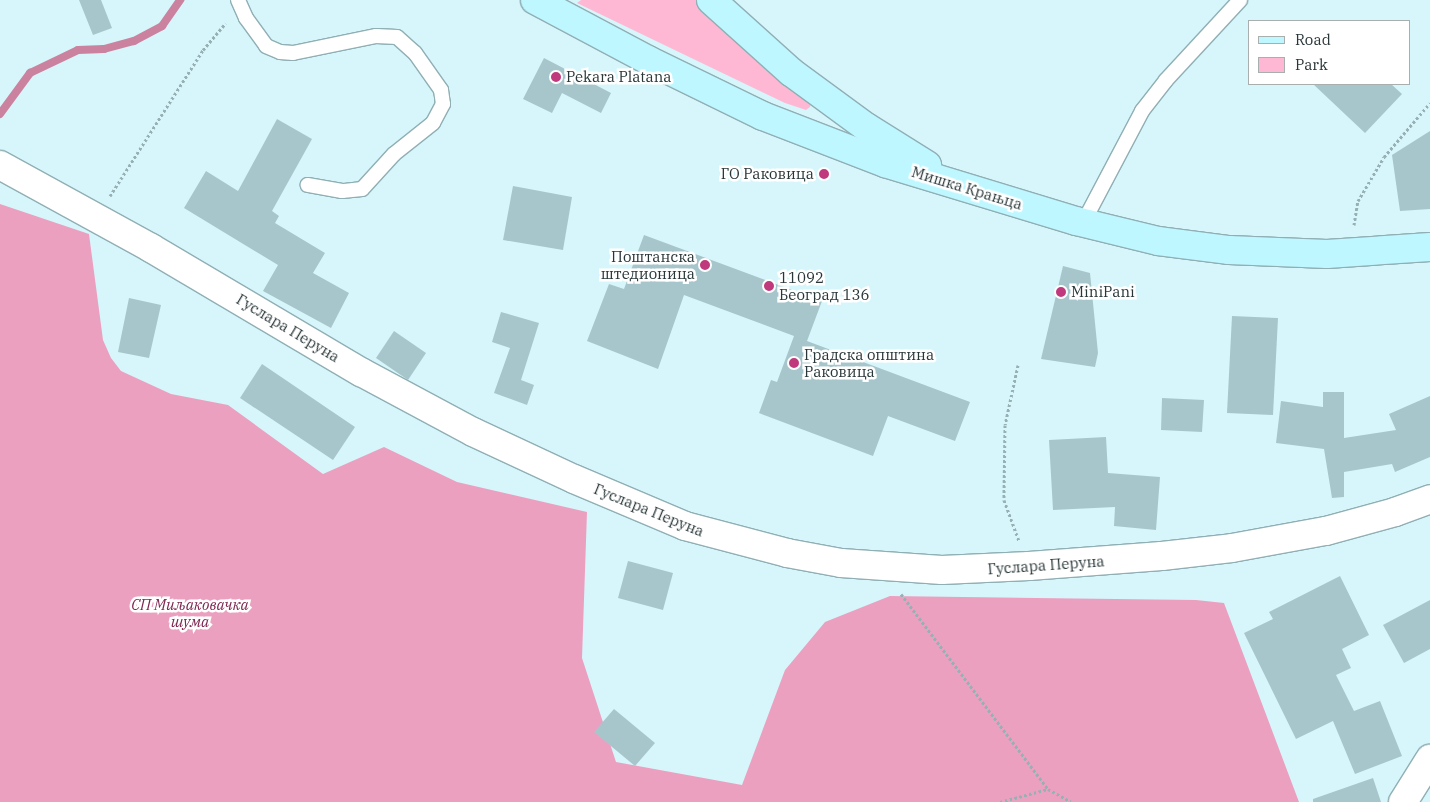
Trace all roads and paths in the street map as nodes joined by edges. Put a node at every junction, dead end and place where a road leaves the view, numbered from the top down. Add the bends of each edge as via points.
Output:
1 (536, 0) edge
2 (711, 0) edge
3 (1240, 0) edge
4 (240, 4) edge
5 (1430, 103) edge
6 (0, 165) edge
7 (308, 185) dead end
8 (968, 188) junction
9 (96, 217) junction
10 (1083, 223) junction
11 (1430, 247) edge
12 (1357, 253) junction
13 (1018, 365) dead end
14 (1430, 499) edge
15 (1030, 566) junction
16 (880, 567) junction
17 (1430, 759) edge
18 (1048, 789) junction
19 (1000, 802) edge
20 (1071, 802) edge
21 (1403, 802) edge

1 - 8 main road, Мишка Крањца via 763,116 885,163
2 - 8 main road via 791,72 830,102 866,128
3 - 10 lane via 1166,80 1142,111
4 - 7 lane via 266,46 280,52 293,53 376,36 397,37 415,54 441,90 444,104 433,123 394,154 362,189 342,191
4 - 9 path via 203,50
5 - 12 path via 1384,157 1358,201 1354,220
6 - 9 street, Гуслара Перуна
8 - 10 main road, Мишка Крањца
9 - 16 street, Гуслара Перуна via 361,372 473,432 574,479 704,532 841,563
10 - 12 main road, Мишка Крањца via 1191,246 1277,253
11 - 12 main road, Мишка Крањца
13 - 15 path via 1005,425 1004,500
14 - 15 street, Гуслара Перуна via 1344,527 1232,548
15 - 16 street, Гуслара Перуна via 942,570
16 - 18 path
17 - 21 street
18 - 19 path
18 - 20 path

